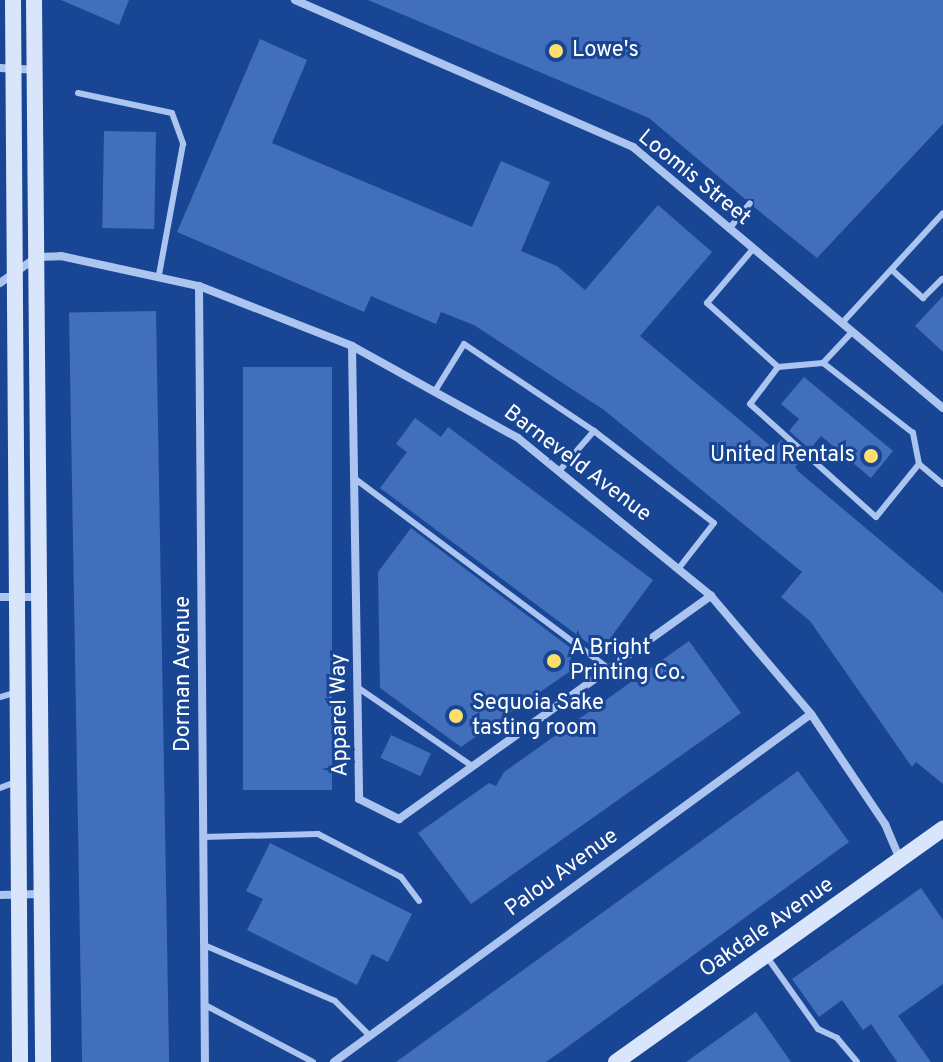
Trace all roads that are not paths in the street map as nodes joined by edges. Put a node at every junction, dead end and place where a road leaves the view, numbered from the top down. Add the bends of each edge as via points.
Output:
1 (13, 0) edge
2 (34, 0) edge
3 (295, 0) edge
4 (7, 69) edge
5 (35, 70) junction
6 (78, 93) dead end
7 (750, 203) dead end
8 (943, 213) edge
9 (729, 229) junction
10 (753, 249) junction
11 (37, 257) junction
12 (892, 270) junction
13 (15, 272) junction
14 (159, 275) junction
15 (942, 279) edge
16 (0, 283) edge
17 (199, 286) junction
18 (842, 323) junction
19 (852, 332) junction
20 (0, 335) edge
21 (352, 346) junction
22 (15, 347) junction
23 (823, 363) junction
24 (778, 367) junction
25 (435, 391) junction
26 (943, 408) edge
27 (594, 431) junction
28 (919, 464) junction
29 (560, 470) junction
30 (354, 478) junction
31 (943, 484) edge
32 (679, 568) junction
33 (711, 596) junction
34 (8, 597) edge
35 (38, 597) junction
36 (609, 669) junction
37 (357, 687) junction
38 (17, 692) junction
39 (0, 697) edge
40 (811, 714) junction
41 (472, 766) junction
42 (18, 782) junction
43 (0, 788) edge
44 (943, 829) edge
45 (203, 837) junction
46 (900, 860) junction
47 (19, 894) junction
48 (41, 894) junction
49 (0, 895) edge
50 (419, 901) dead end
51 (204, 945) junction
52 (766, 955) junction
53 (205, 1005) junction
54 (370, 1036) junction
55 (20, 1062) edge
56 (43, 1062) edge
57 (205, 1062) edge
58 (313, 1062) edge
59 (334, 1062) edge
60 (616, 1062) edge
61 (857, 1062) edge

1 - 4 street
2 - 5 street
3 - 9 street, Loomis Street via 633,147
4 - 5 street
4 - 13 street
5 - 11 street
6 - 14 lane via 172,113 183,144
7 - 9 lane
8 - 12 lane
9 - 10 street, Loomis Street
10 - 18 street, Loomis Street
10 - 24 lane via 707,303
11 - 13 street
11 - 14 street, Barneveld Avenue via 100,261
11 - 35 street
12 - 15 lane via 923,298
12 - 18 lane
13 - 16 street
13 - 22 street
14 - 17 street, Barneveld Avenue
17 - 21 street, Barneveld Avenue
17 - 45 street, Dorman Avenue
18 - 19 street, Loomis Street
19 - 23 lane
19 - 26 street, Loomis Street
20 - 22 street
21 - 25 street, Barneveld Avenue
21 - 30 street, Apparel Way
22 - 34 street
23 - 24 lane
23 - 28 lane via 913,433
24 - 28 lane via 750,404 876,517
25 - 27 lane via 464,344
25 - 29 street, Barneveld Avenue
27 - 29 lane
27 - 32 lane via 714,523
28 - 31 lane
29 - 32 street, Barneveld Avenue
30 - 36 lane
30 - 37 street, Apparel Way
32 - 33 street, Barneveld Avenue
33 - 36 street, Apparel Way
33 - 40 street, Barneveld Avenue
34 - 35 street
34 - 38 street
35 - 48 street
36 - 41 street, Apparel Way
37 - 41 lane
37 - 41 street, Apparel Way via 359,799 399,819
38 - 39 lane
38 - 42 street
40 - 46 street, Barneveld Avenue via 885,824
40 - 54 street, Palou Avenue
42 - 43 lane
42 - 47 street
44 - 46 street, Oakdale Avenue
45 - 50 lane via 318,834 401,877
45 - 51 street, Dorman Avenue
46 - 52 street, Oakdale Avenue
47 - 48 street
47 - 49 street
47 - 55 street
48 - 56 street
51 - 53 street, Dorman Avenue
51 - 54 lane via 335,1001
52 - 60 street, Oakdale Avenue
52 - 61 lane via 818,1029 837,1038
53 - 57 street, Dorman Avenue
53 - 58 lane
54 - 59 street, Palou Avenue

